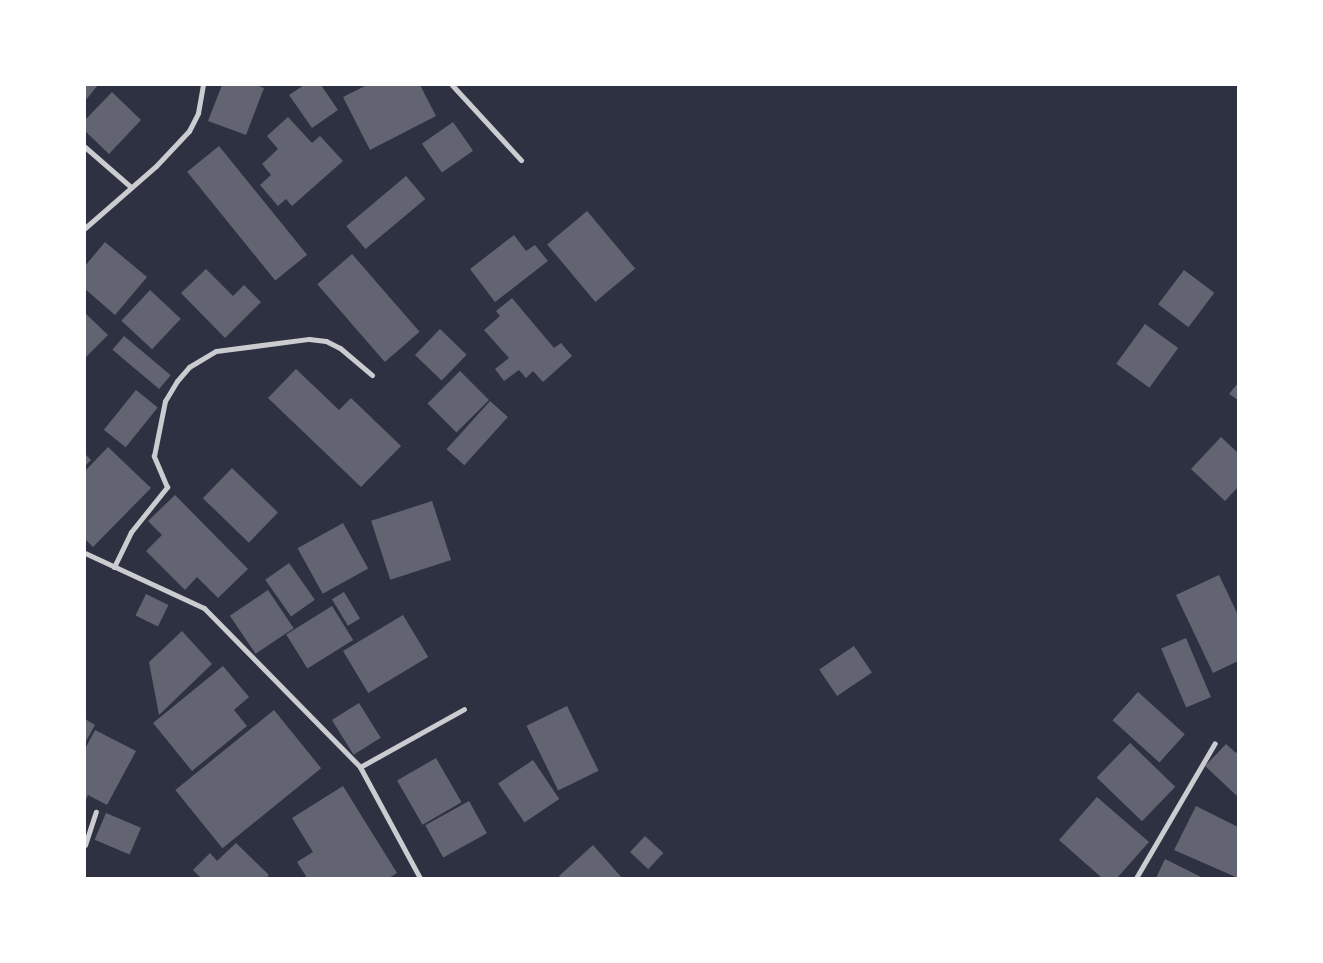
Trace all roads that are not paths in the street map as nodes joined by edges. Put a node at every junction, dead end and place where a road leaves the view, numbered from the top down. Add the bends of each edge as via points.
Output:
1 (203, 85) edge
2 (452, 85) edge
3 (85, 147) edge
4 (522, 160) dead end
5 (131, 187) junction
6 (85, 228) edge
7 (372, 375) dead end
8 (85, 553) edge
9 (114, 567) junction
10 (464, 709) dead end
11 (1215, 743) dead end
12 (360, 767) junction
13 (96, 812) dead end
14 (85, 845) edge
15 (420, 878) edge
16 (1136, 878) edge

1 - 5 street via 198,113 189,131
2 - 4 street
3 - 5 street
5 - 6 street
7 - 9 street via 340,348 326,341 309,339 216,351 190,367 165,401 154,456 168,487 131,532
8 - 9 street
9 - 12 street via 204,608
10 - 12 street
11 - 16 street
12 - 15 street
13 - 14 street

